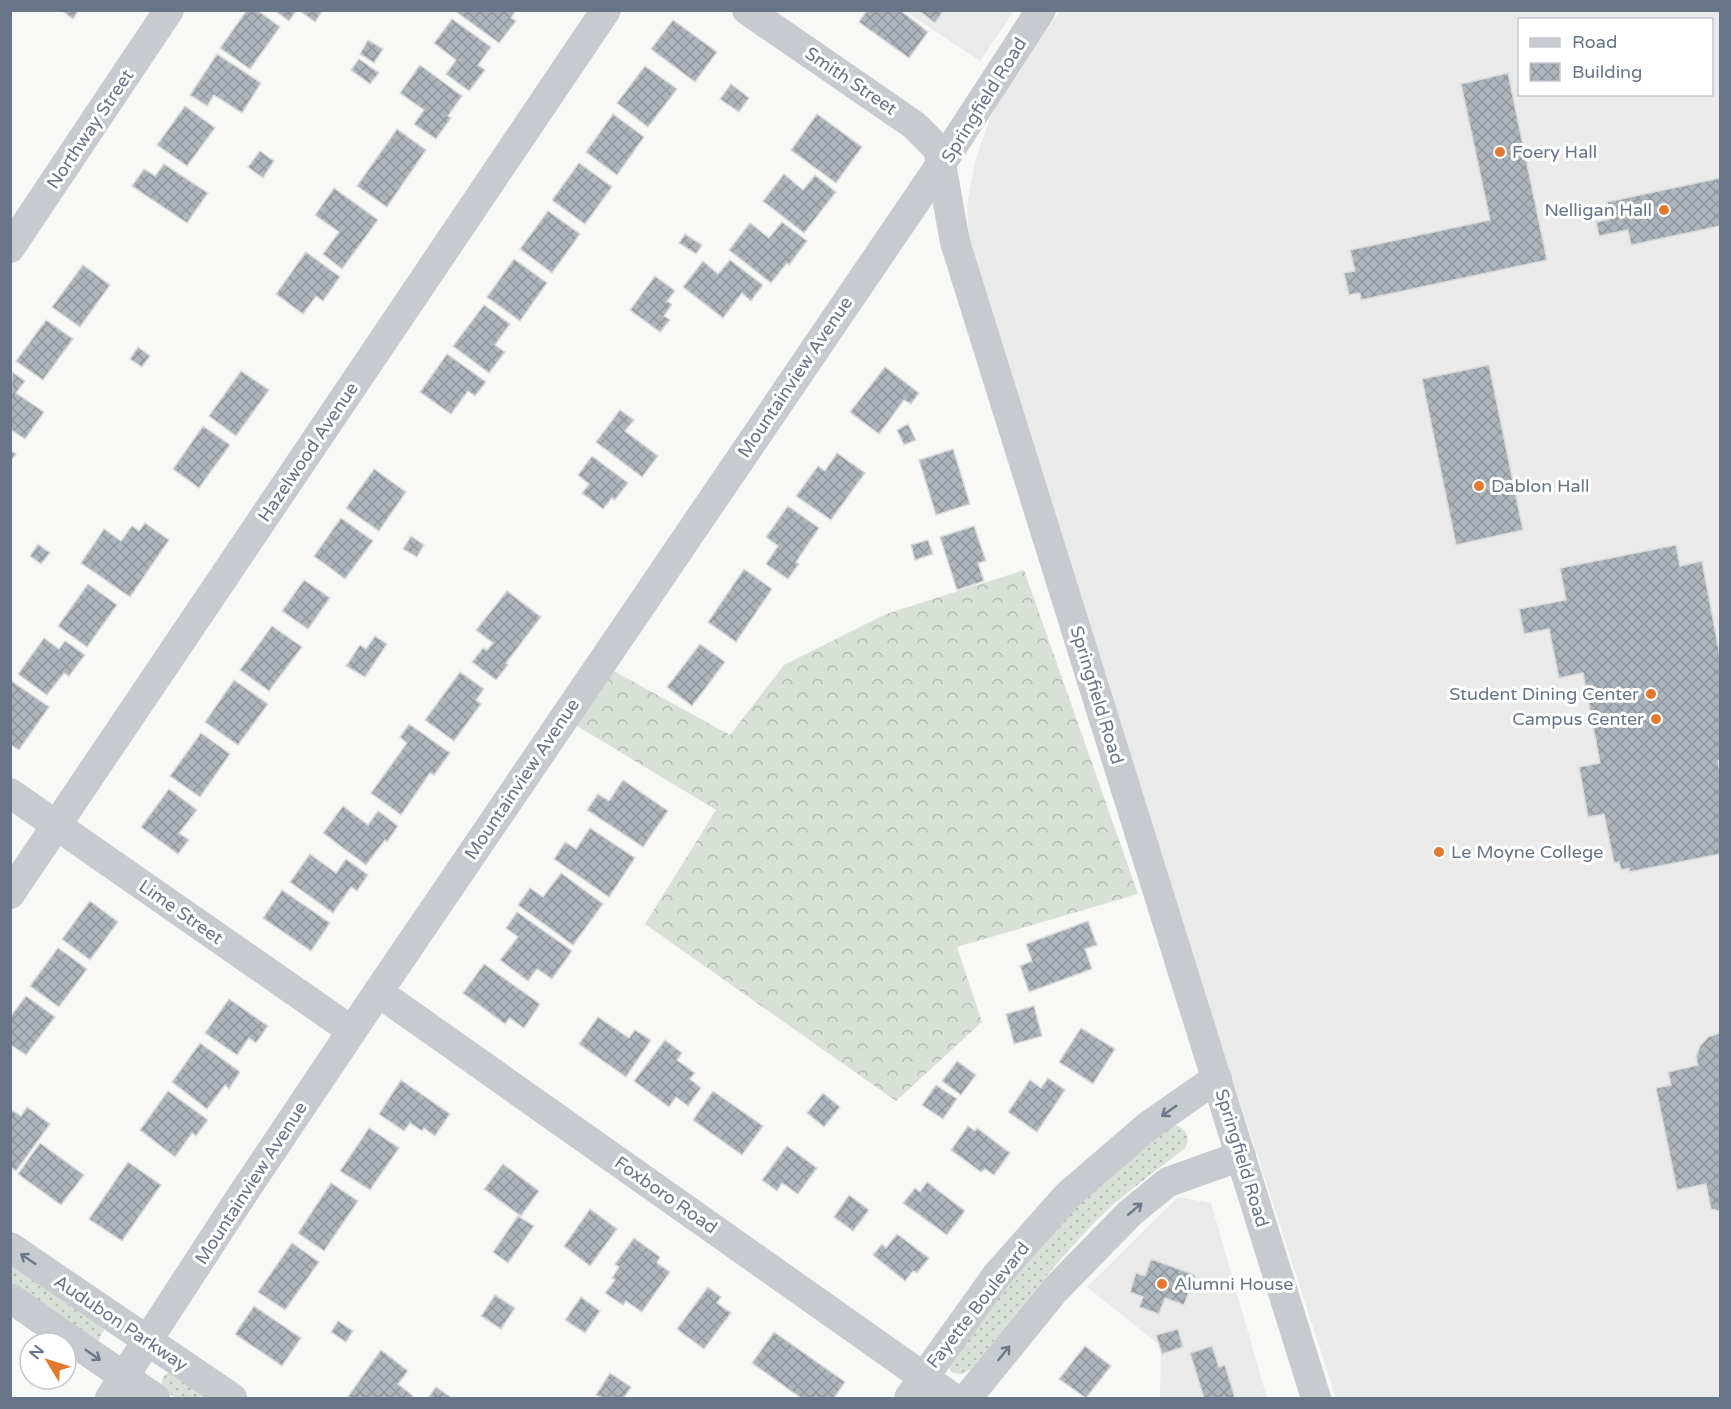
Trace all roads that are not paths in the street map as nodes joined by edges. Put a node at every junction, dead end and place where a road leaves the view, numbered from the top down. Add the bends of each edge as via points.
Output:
1 (169, 10) edge
2 (606, 10) edge
3 (747, 10) edge
4 (1041, 10) edge
5 (941, 164) junction
6 (10, 248) edge
7 (10, 793) edge
8 (57, 825) junction
9 (10, 894) edge
10 (378, 992) junction
11 (352, 1031) junction
12 (1217, 1078) junction
13 (1241, 1156) junction
14 (10, 1247) edge
15 (10, 1298) edge
16 (148, 1342) junction
17 (117, 1388) edge
18 (916, 1388) edge
19 (155, 1398) edge
20 (232, 1398) edge
21 (953, 1398) edge
22 (967, 1398) edge
23 (1316, 1398) edge

1 - 6 street, Northway Street
2 - 8 street, Hazelwood Avenue
3 - 5 street, Smith Street via 915,125 938,149
4 - 5 street, Springfield Road
5 - 10 street, Mountainview Avenue
5 - 12 street, Springfield Road via 955,242
7 - 8 street, Lime Street
8 - 9 street, Hazelwood Avenue
8 - 11 street, Lime Street
10 - 11 street, Mountainview Avenue
10 - 18 street, Foxboro Road
11 - 16 street, Mountainview Avenue
12 - 13 street, Springfield Road
12 -> 18 street, Fayette Boulevard via 1148,1126 1068,1195 997,1275
22 -> 13 street via 1054,1291 1130,1213 1168,1182
13 - 23 street, Springfield Road
16 -> 14 street, Audubon Parkway
15 -> 17 street
16 - 17 street, Mountainview Avenue
16 - 20 street, Audubon Parkway
17 - 19 street
18 - 21 street, Foxboro Road

